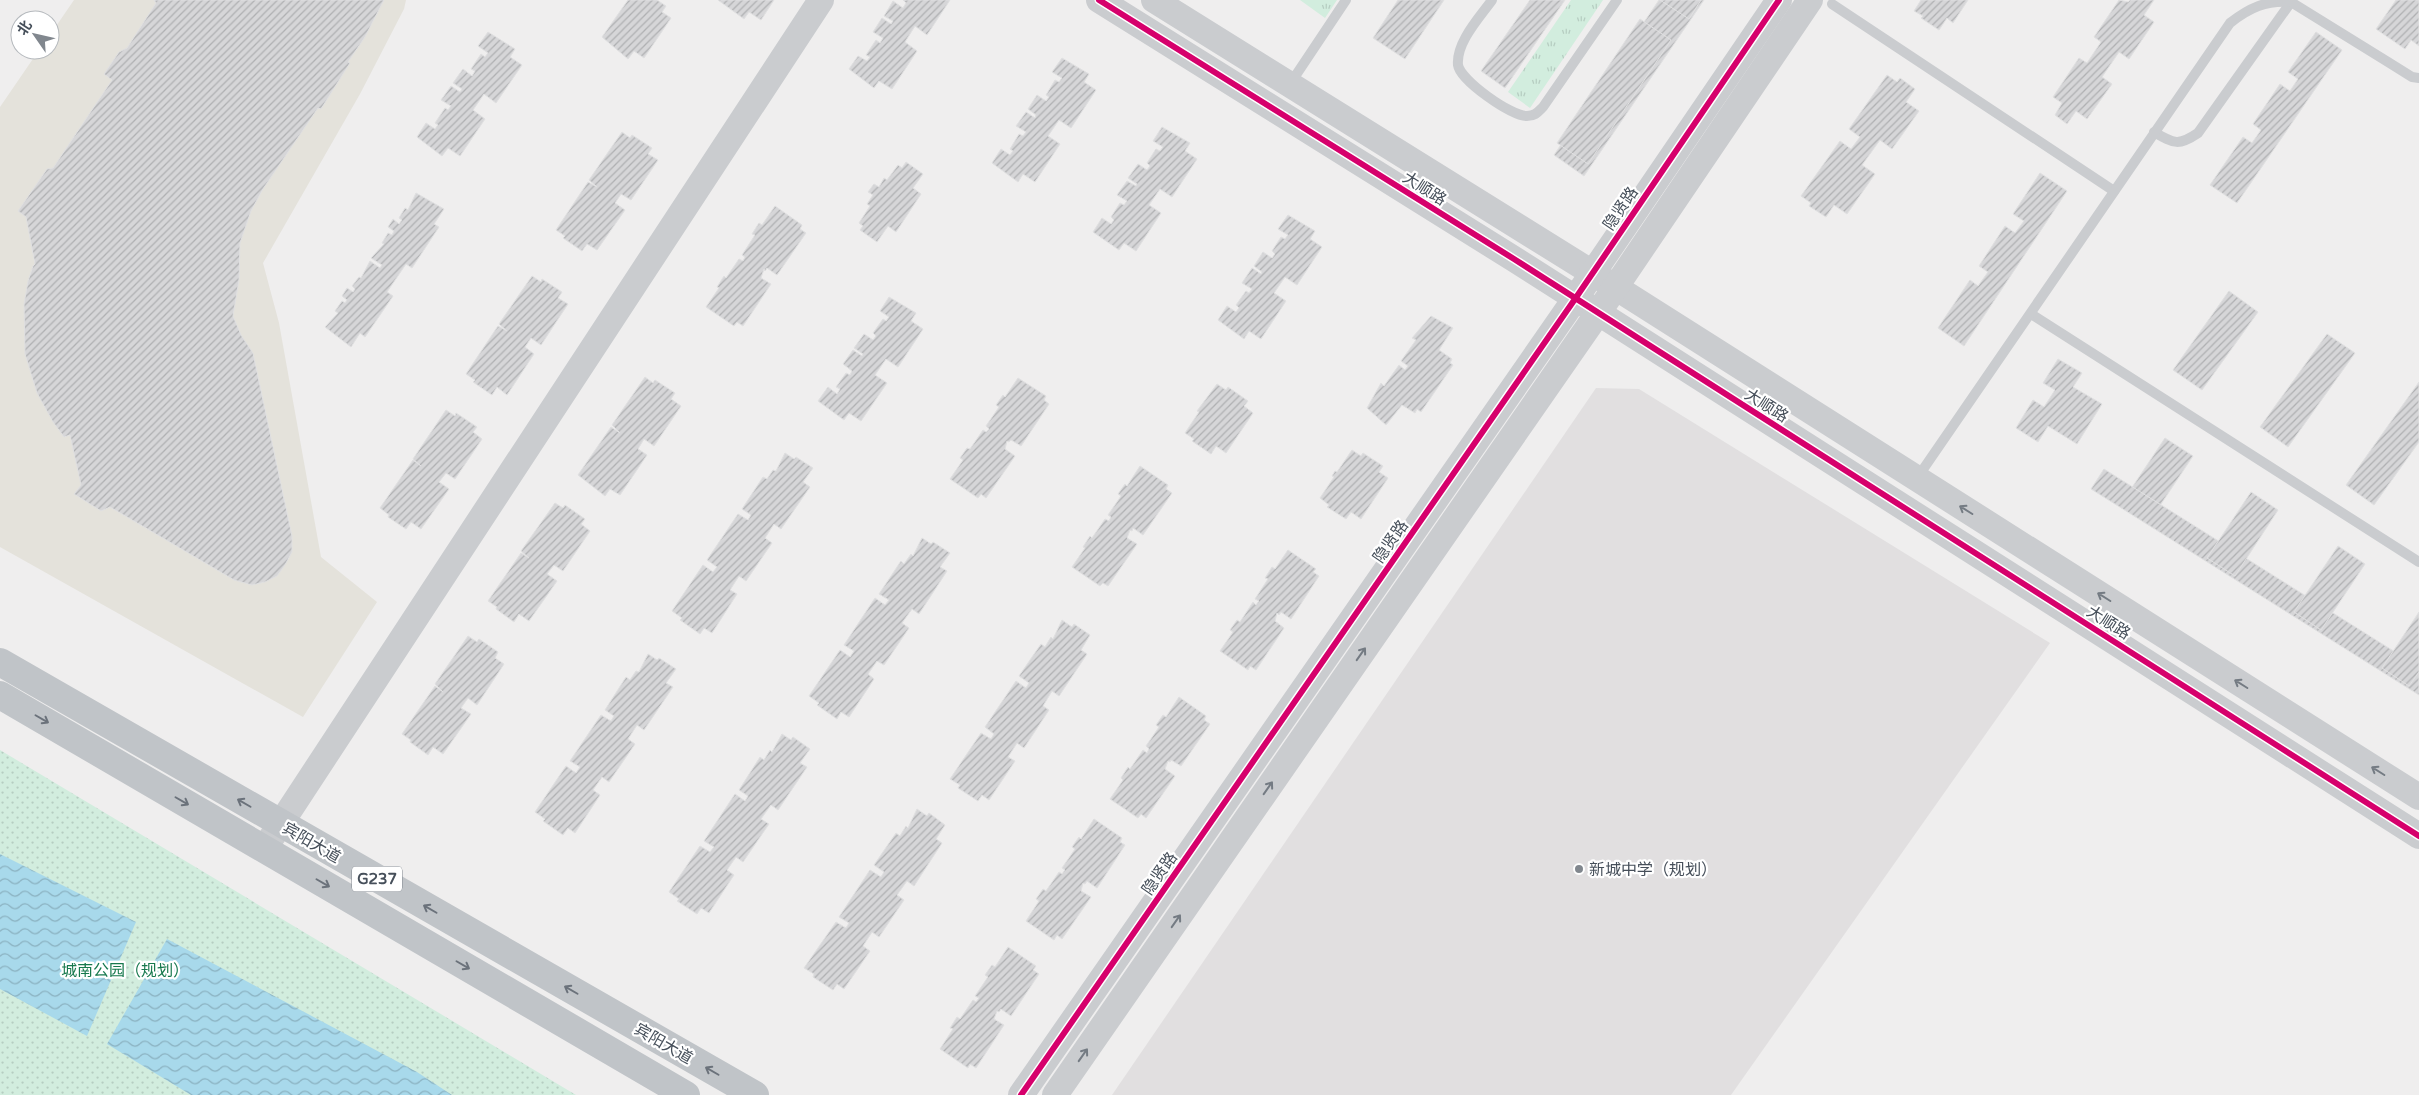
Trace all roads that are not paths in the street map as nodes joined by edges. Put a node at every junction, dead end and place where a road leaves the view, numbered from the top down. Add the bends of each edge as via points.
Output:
1 (821, 0) edge
2 (1099, 0) edge
3 (1154, 0) edge
4 (1346, 0) edge
5 (1492, 0) edge
6 (1617, 0) edge
7 (1779, 0) edge
8 (1821, 2) edge
9 (2291, 2) junction
10 (1296, 75) dead end
11 (2419, 78) edge
12 (2154, 132) junction
13 (2114, 191) junction
14 (1593, 273) junction
15 (1615, 287) junction
16 (1575, 298) junction
17 (1598, 313) junction
18 (2032, 314) dead end
19 (1924, 468) dead end
20 (2419, 562) edge
21 (0, 662) edge
22 (0, 695) edge
23 (2419, 797) edge
24 (280, 823) junction
25 (2419, 836) edge
26 (264, 849) junction
27 (686, 1095) edge
28 (755, 1095) edge
29 (1021, 1095) edge
30 (1055, 1095) edge

1 - 24 street
2 - 16 street, 大顺路
3 - 14 street, 大顺路
4 - 10 lane
5 - 6 lane via 1466,38 1458,65 1472,85 1525,117 1535,116 1543,107
7 - 14 street, 隐贤路
8 - 13 lane
8 - 15 street
9 - 11 lane via 2412,77
9 - 12 lane via 2266,2 2248,9 2230,23
9 - 12 lane via 2198,133 2183,143 2169,142
12 - 13 lane
13 - 19 lane
14 - 15 street, 大顺路
14 - 16 street, 隐贤路
15 - 17 street
23 -> 15 street, 大顺路
16 - 17 street, 大顺路
16 - 29 street, 隐贤路
17 - 25 street, 大顺路
30 -> 17 street
18 - 20 lane
24 -> 21 highway, 宾阳大道 / G237
22 -> 26 highway, 宾阳大道 / G237
24 - 26 street
28 -> 24 highway, 宾阳大道 / G237
26 -> 27 highway, 宾阳大道 / G237

